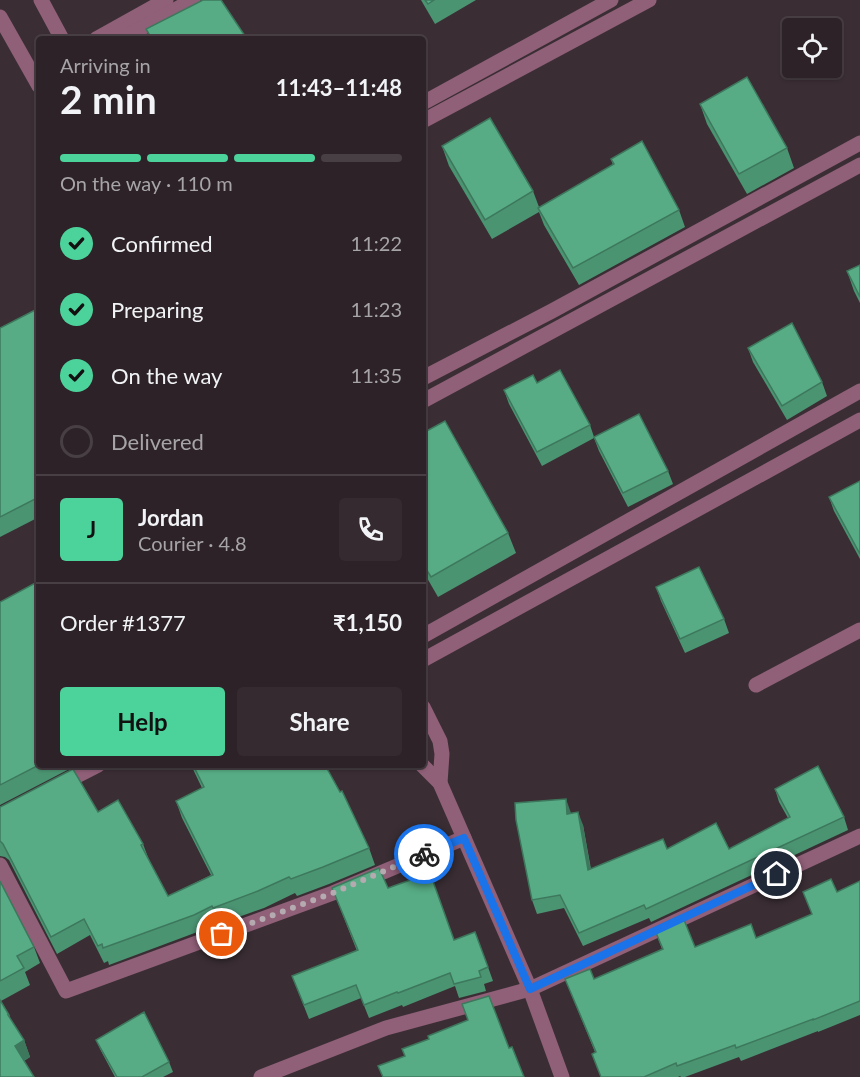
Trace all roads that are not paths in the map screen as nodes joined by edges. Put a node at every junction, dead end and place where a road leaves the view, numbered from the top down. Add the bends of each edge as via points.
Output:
1 (41, 0) edge
2 (166, 0) edge
3 (193, 0) edge
4 (611, 0) edge
5 (649, 0) edge
6 (0, 17) edge
7 (60, 36) edge
8 (101, 36) edge
9 (127, 36) edge
10 (36, 81) edge
11 (426, 101) edge
12 (426, 119) edge
13 (860, 143) edge
14 (860, 165) edge
15 (426, 376) edge
16 (860, 391) edge
17 (426, 399) edge
18 (860, 420) edge
19 (860, 630) edge
20 (426, 634) edge
21 (426, 658) edge
22 (756, 685) dead end
23 (426, 713) edge
24 (92, 768) edge
25 (425, 768) edge
26 (440, 783) junction
27 (49, 790) edge
28 (860, 836) edge
29 (464, 838) junction
30 (0, 865) edge
31 (530, 989) junction
32 (261, 1077) edge
33 (562, 1077) edge

1 - 7 street
2 - 8 street
3 - 9 street
4 - 11 street
5 - 12 street
6 - 10 street
13 - 15 street
14 - 17 street
16 - 20 street
18 - 21 street
19 - 22 street
23 - 26 street via 440,741
24 - 27 street
25 - 26 street
26 - 29 street
28 - 31 street
29 - 30 street via 333,893 66,991
29 - 31 street
31 - 32 street via 386,1028
31 - 33 street

